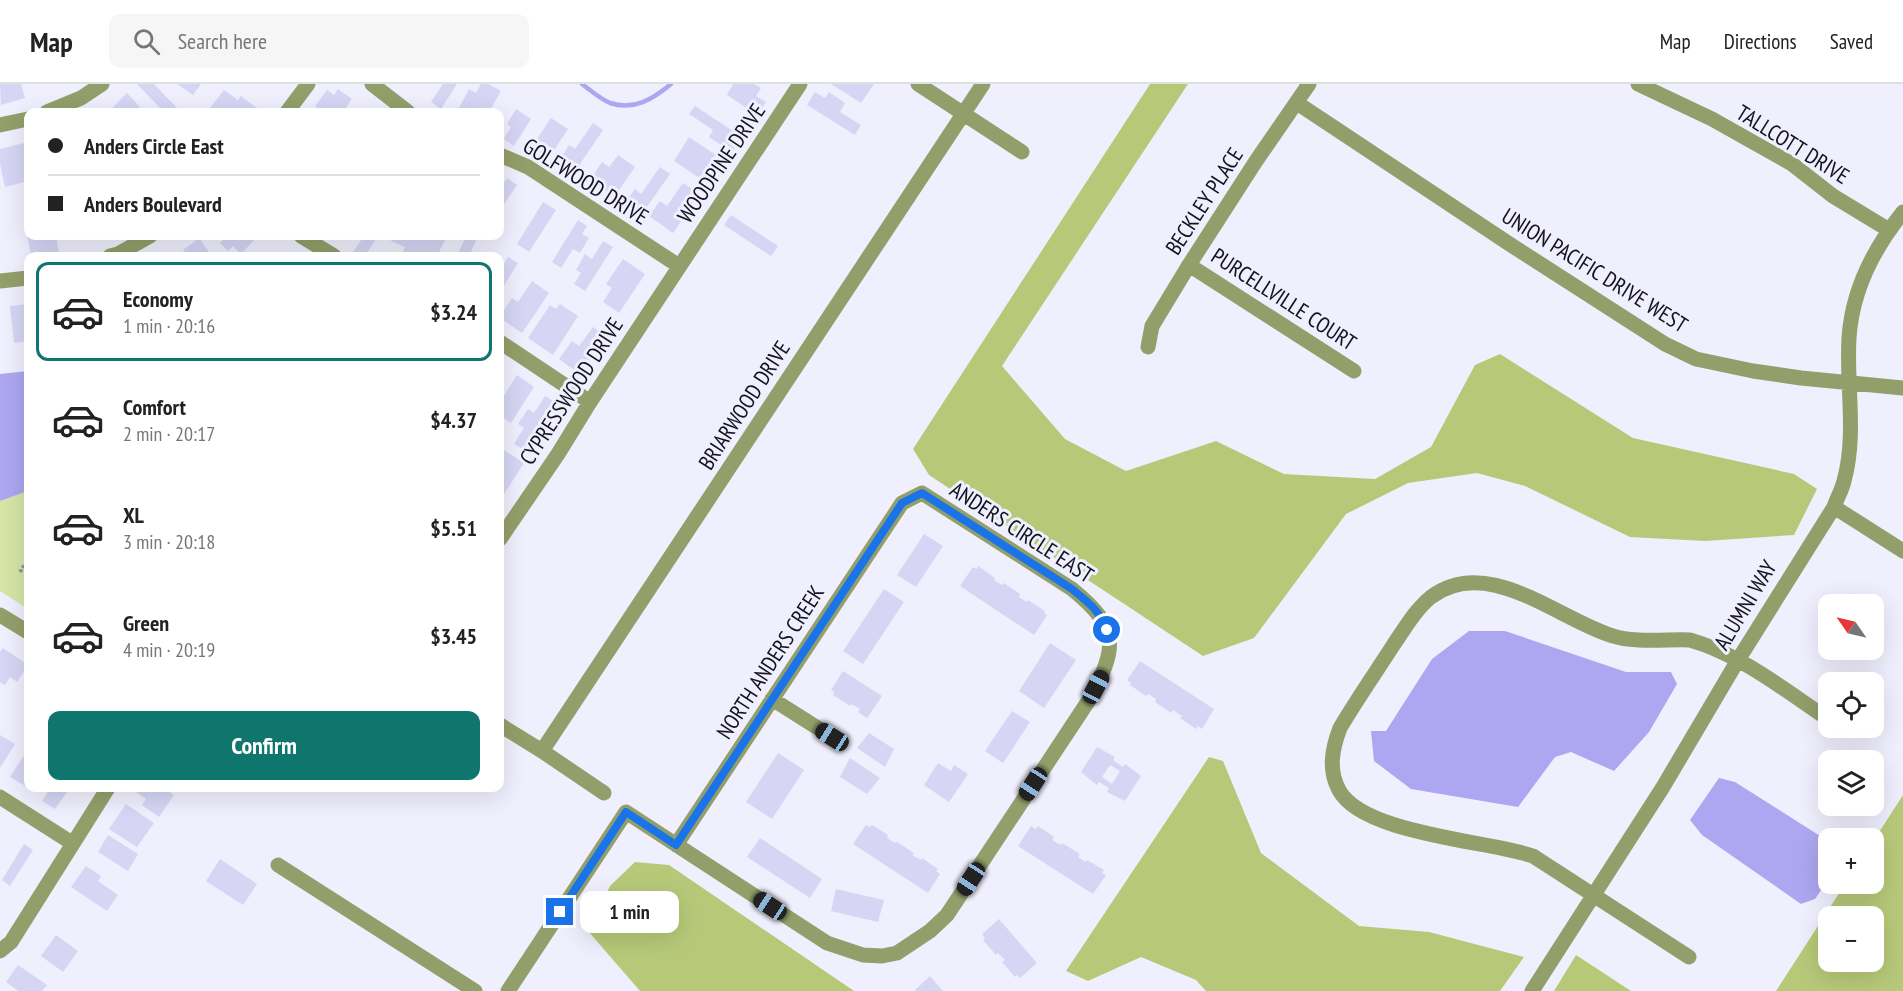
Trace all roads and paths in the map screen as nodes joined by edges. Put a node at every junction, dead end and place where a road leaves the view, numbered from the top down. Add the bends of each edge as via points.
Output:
1 (102, 84) edge
2 (308, 84) edge
3 (372, 84) edge
4 (800, 84) edge
5 (918, 84) edge
6 (982, 84) edge
7 (1309, 84) edge
8 (1638, 84) edge
9 (1297, 103) junction
10 (57, 108) edge
11 (290, 108) edge
12 (403, 108) edge
13 (963, 114) junction
14 (24, 120) edge
15 (0, 125) edge
16 (1022, 152) dead end
17 (504, 157) edge
18 (1903, 212) edge
19 (1888, 230) junction
20 (143, 240) edge
21 (308, 240) edge
22 (123, 252) edge
23 (327, 252) edge
24 (1189, 265) junction
25 (679, 266) junction
26 (24, 278) edge
27 (0, 281) edge
28 (504, 345) edge
29 (1148, 347) dead end
30 (1354, 371) dead end
31 (1849, 383) junction
32 (1903, 388) edge
33 (590, 402) junction
34 (902, 503) joint
35 (1834, 507) junction
36 (504, 531) edge
37 (1903, 551) edge
38 (6, 618) edge
39 (24, 629) edge
40 (1738, 660) junction
41 (772, 699) junction
42 (1818, 712) edge
43 (504, 727) edge
44 (832, 737) dead end
45 (542, 751) junction
46 (105, 792) edge
47 (604, 793) dead end
48 (0, 796) edge
49 (72, 843) junction
50 (676, 845) junction
51 (279, 865) dead end
52 (1593, 895) junction
53 (0, 951) edge
54 (1689, 957) dead end
55 (475, 991) edge
56 (508, 991) edge
57 (1532, 991) edge

1 - 10 street
2 - 11 street
3 - 12 street
4 - 25 street, WOODPINE DRIVE
5 - 13 street
6 - 13 street, BRIARWOOD DRIVE
7 - 9 street, BECKLEY PLACE
8 - 19 street, TALLCOTT DRIVE via 1792,164 1833,196
9 - 24 street, BECKLEY PLACE
9 - 31 street, UNION PACIFIC DRIVE WEST via 1665,344 1696,359 1742,369
13 - 16 street
13 - 45 street, BRIARWOOD DRIVE
14 - 15 street
17 - 25 street, GOLFWOOD DRIVE via 528,166
18 - 19 street, ALUMNI WAY
19 - 31 street, ALUMNI WAY via 1866,268 1858,292 1849,337
20 - 22 street
21 - 23 street
24 - 29 street, BECKLEY PLACE via 1152,326
24 - 30 street, PURCELLVILLE COURT
25 - 33 street, CYPRESSWOOD DRIVE
26 - 27 street
28 - 33 street
31 - 32 street, UNION PACIFIC DRIVE WEST
31 - 35 street, ALUMNI WAY via 1849,450 1844,481
33 - 36 street, CYPRESSWOOD DRIVE
34 - 41 street, NORTH ANDERS CREEK
34 - 50 street, ANDERS CIRCLE EAST via 922,493 1072,589 1091,604 1107,630 1109,657 1089,700 947,915 897,953 863,955 827,943
35 - 37 street
35 - 40 street, ALUMNI WAY
38 - 39 street
40 - 42 street
40 - 52 street, ALUMNI WAY
40 - 52 street via 1690,640 1616,638 1534,599 1476,583 1454,586 1429,598 1354,703 1333,746 1332,770 1339,791 1352,804 1401,828 1533,856
41 - 44 street
41 - 50 street, NORTH ANDERS CREEK
43 - 45 street
45 - 47 street
46 - 49 street
48 - 49 street
49 - 53 street via 12,942
50 - 56 street via 626,812
51 - 55 street
52 - 54 street
52 - 57 street, ALUMNI WAY

